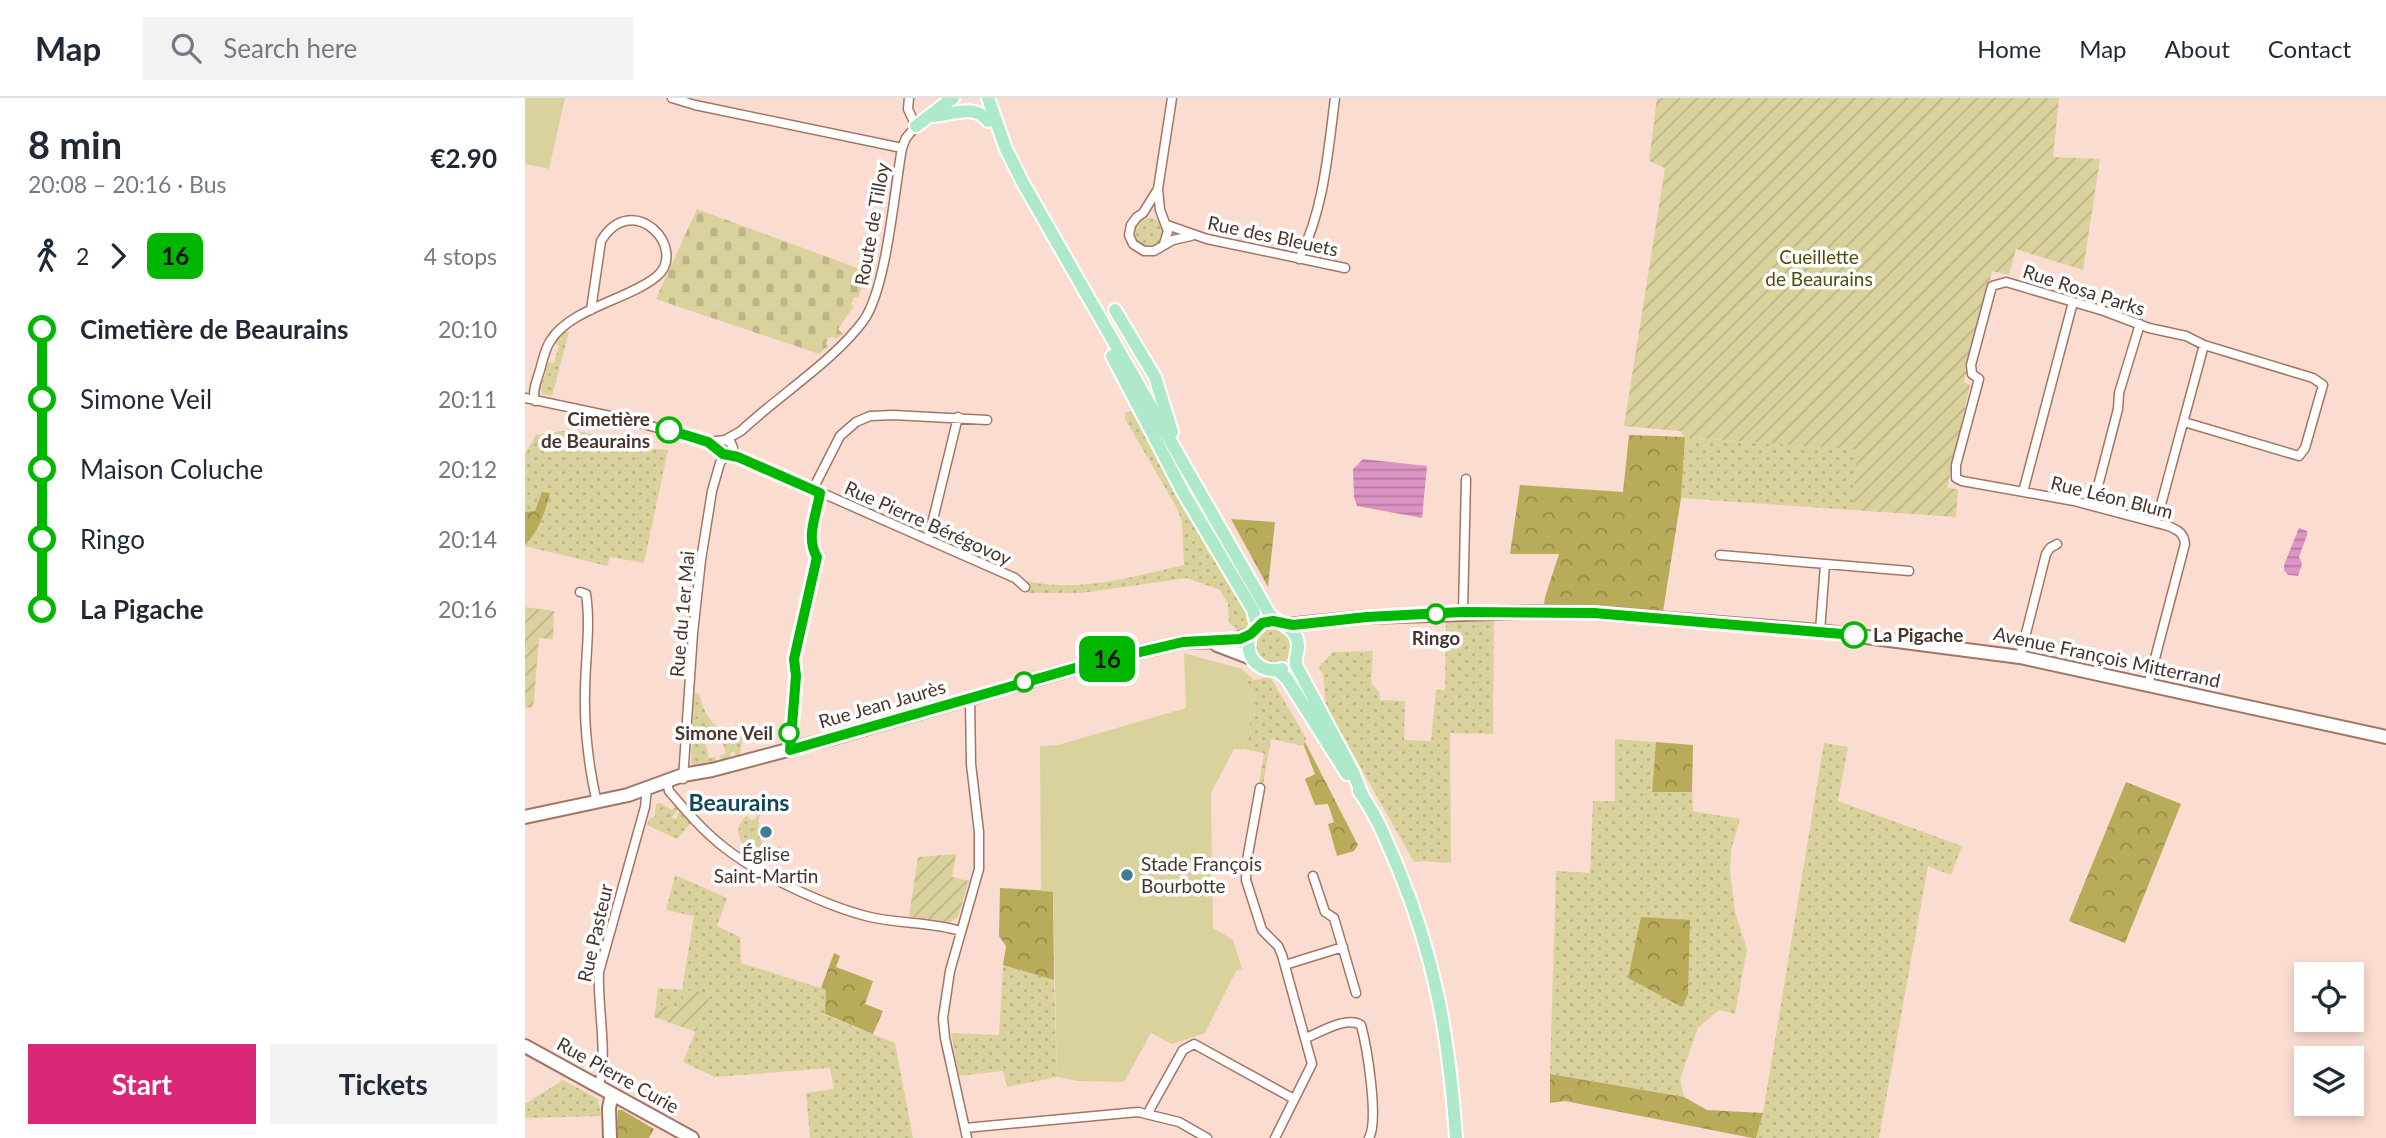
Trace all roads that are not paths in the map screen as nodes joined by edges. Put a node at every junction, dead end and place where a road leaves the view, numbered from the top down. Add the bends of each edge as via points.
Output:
1 (672, 98) edge
2 (909, 98) edge
3 (953, 98) edge
4 (980, 98) edge
5 (988, 98) edge
6 (1173, 98) edge
7 (1335, 98) edge
8 (696, 102) edge
9 (932, 116) junction
10 (989, 121) junction
11 (916, 126) junction
12 (902, 148) junction
13 (1158, 189) junction
14 (1143, 213) junction
15 (1165, 222) junction
16 (1193, 235) junction
17 (1164, 244) junction
18 (1299, 259) junction
19 (1345, 268) dead end
20 (2073, 302) junction
21 (591, 310) junction
22 (1115, 310) dead end
23 (2140, 324) junction
24 (2204, 345) junction
25 (529, 400) edge
26 (958, 417) junction
27 (988, 420) dead end
28 (2184, 422) junction
29 (726, 448) junction
30 (1465, 479) dead end
31 (1962, 481) joint
32 (1195, 484) junction
33 (816, 491) junction
34 (2023, 492) junction
35 (2093, 505) junction
36 (2156, 523) junction
37 (928, 540) junction
38 (2057, 544) dead end
39 (1720, 555) dead end
40 (1825, 565) junction
41 (1909, 571) dead end
42 (1025, 587) dead end
43 (580, 592) dead end
44 (1462, 612) junction
45 (1325, 622) junction
46 (1282, 623) junction
47 (1254, 630) junction
48 (1820, 631) junction
49 (1210, 642) junction
50 (1297, 642) junction
51 (1295, 657) junction
52 (2019, 657) junction
53 (1251, 658) junction
54 (1277, 670) junction
55 (2148, 685) junction
56 (970, 698) junction
57 (2381, 736) edge
58 (790, 750) junction
59 (683, 777) junction
60 (668, 784) junction
61 (1260, 788) dead end
62 (647, 792) junction
63 (1363, 797) junction
64 (597, 802) junction
65 (525, 817) edge
66 (1313, 876) dead end
67 (960, 932) junction
68 (1343, 947) junction
69 (1285, 965) junction
70 (1356, 993) dead end
71 (1306, 1038) junction
72 (525, 1046) edge
73 (599, 1086) junction
74 (613, 1094) junction
75 (1294, 1099) junction
76 (1150, 1114) junction
77 (965, 1128) junction
78 (1192, 1129) junction
79 (610, 1138) edge
80 (692, 1138) edge
81 (967, 1138) edge
82 (1188, 1138) edge
83 (1207, 1138) edge
84 (1275, 1138) edge
85 (1369, 1138) edge
86 (1456, 1138) edge

1 - 8 street
2 - 11 street via 908,109
3 - 9 main road
4 - 10 main road
5 - 32 main road via 1023,183
6 - 13 street
7 - 18 street via 1324,182
8 - 12 street
9 - 10 main road via 972,110
9 - 11 main road
10 - 47 main road via 1021,194 1184,494 1253,610
11 - 12 street, Route de Tilloy
12 - 29 street, Route de Tilloy via 880,278 864,319
13 - 14 street
13 - 15 street
14 - 15 street via 1154,213
14 - 17 street via 1131,225 1133,244 1147,251
15 - 16 street, Rue des Bleuets
15 - 17 street
16 - 17 street
16 - 18 street, Rue des Bleuets
18 - 19 street, Rue des Bleuets
20 - 23 street, Rue Rosa Parks
20 - 31 street, Rue Rosa Parks via 2005,282 1992,286 1971,365 1972,374 1979,379 1956,465 1956,478
20 - 34 street
21 - 21 street via 661,272 666,249 652,227 632,219 606,233
21 - 25 street via 551,339
22 - 32 main road via 1155,376 1170,429
23 - 24 street, Rue Rosa Parks via 2186,335
23 - 35 street
24 - 28 street
24 - 28 street, Rue Rosa Parks via 2313,378 2323,388 2299,456
25 - 29 street via 647,424
26 - 27 street
26 - 33 street via 881,415 856,422 833,447
26 - 37 street
28 - 36 street
29 - 33 street, Rue Pierre Bérégovoy
29 - 59 street, Rue du 1er Mai via 714,482 701,560
30 - 44 street
31 - 34 street, Rue Léon Blum
32 - 46 main road via 1269,615
33 - 37 street, Rue Pierre Bérégovoy
33 - 58 street via 810,531 817,557 794,659
34 - 35 street, Rue Léon Blum
35 - 36 street, Rue Léon Blum
36 - 55 street, Rue Léon Blum via 2177,529 2185,544
37 - 42 street, Rue Pierre Bérégovoy via 1015,578
38 - 52 street via 2046,554
39 - 40 street
40 - 41 street
40 - 48 street
43 - 64 street via 586,594 589,611 585,705
44 - 45 main road, Avenue François Mitterrand
44 - 48 main road, Avenue François Mitterrand via 1594,613
45 - 46 main road, Avenue François Mitterrand
45 - 50 main road
46 - 47 main road via 1267,621
46 - 50 main road
47 - 49 main road, Rue Jean Jaurès via 1232,640
47 - 53 main road via 1248,649
48 - 52 main road, Avenue François Mitterrand
49 - 53 main road
49 - 56 main road, Rue Jean Jaurès via 1183,642 1133,653
50 - 51 main road
51 - 54 main road
51 - 63 main road
52 - 55 main road, Avenue François Mitterrand
53 - 54 main road via 1262,668
54 - 63 main road via 1287,678
55 - 57 main road, Avenue François Mitterrand
56 - 58 main road, Rue Jean Jaurès
56 - 67 street via 979,869
58 - 59 main road, Rue Jean Jaurès
59 - 60 main road
60 - 62 main road
60 - 67 street via 675,799 724,847 784,882 866,916
61 - 69 street via 1246,880 1262,930 1278,946
62 - 64 main road
62 - 73 street, Rue Pasteur via 599,972 603,1069
63 - 86 main road via 1394,859 1423,935 1446,1033
64 - 65 main road
66 - 68 street
67 - 77 street via 943,1018
68 - 69 street
68 - 70 street
69 - 71 street
71 - 75 street via 1312,1063
71 - 85 street via 1347,1022 1361,1025 1371,1097 1373,1130
72 - 73 main road, Rue Pierre Curie
73 - 74 main road, Rue Pierre Curie
74 - 79 main road
74 - 80 main road, Rue Pierre Curie
75 - 76 street via 1194,1044 1183,1050
75 - 84 street
76 - 77 street via 1124,1112
76 - 78 street
77 - 81 street
78 - 82 street
78 - 83 street

